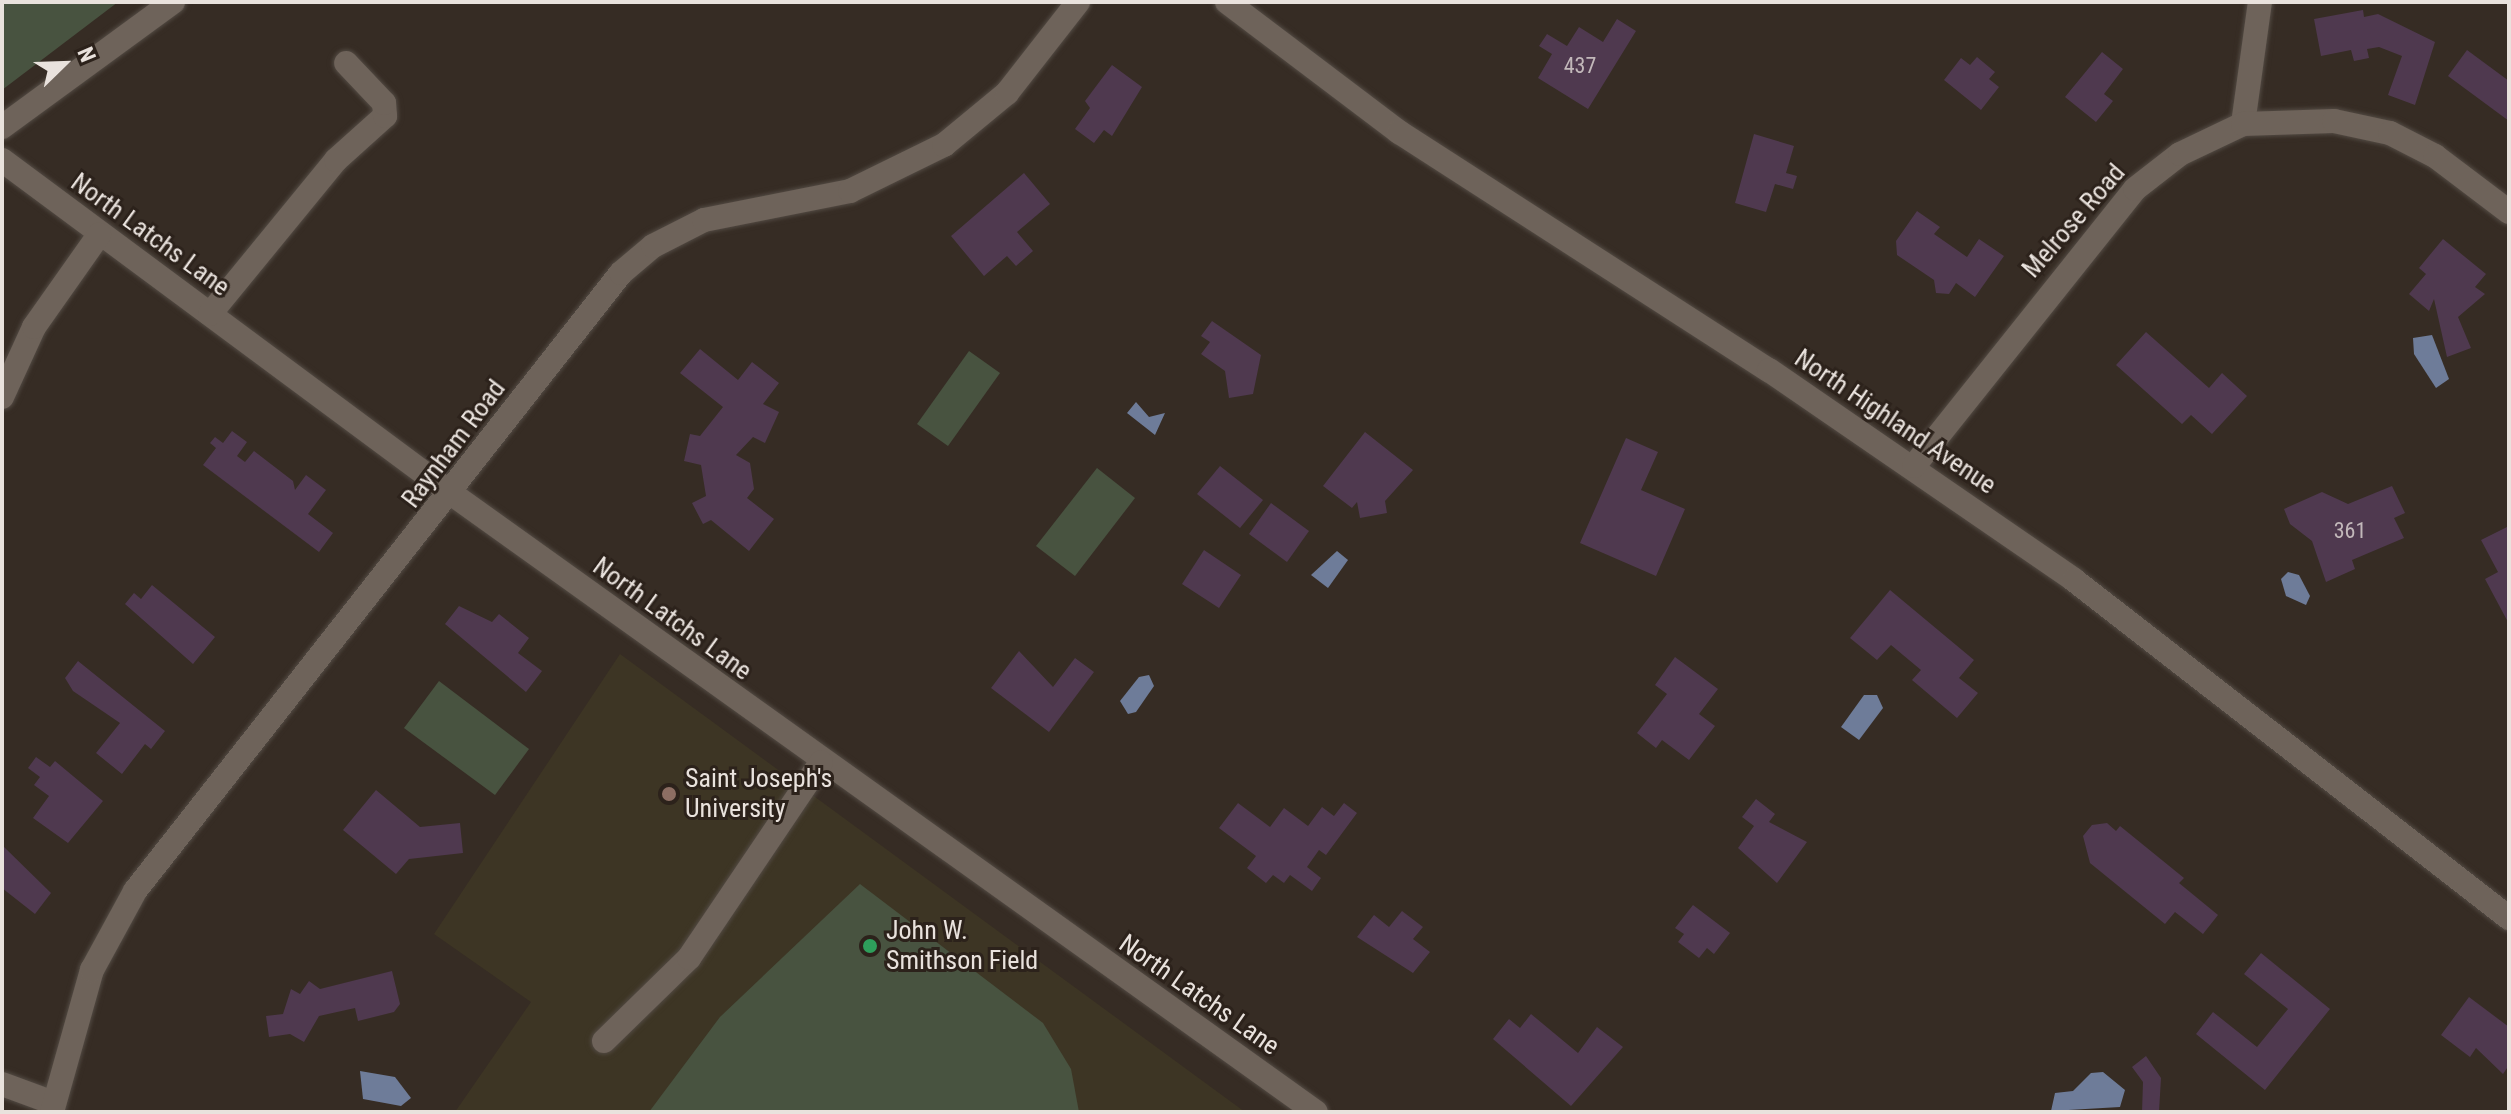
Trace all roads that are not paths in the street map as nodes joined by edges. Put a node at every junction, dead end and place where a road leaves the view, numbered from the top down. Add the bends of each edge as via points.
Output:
1 (173, 2) edge
2 (1078, 2) edge
3 (1227, 2) edge
4 (2260, 2) edge
5 (346, 63) dead end
6 (2243, 124) junction
7 (2, 127) edge
8 (2, 160) edge
9 (2509, 212) edge
10 (99, 235) junction
11 (210, 314) junction
12 (2, 397) edge
13 (1914, 466) junction
14 (452, 494) junction
15 (821, 762) junction
16 (2509, 918) edge
17 (604, 1041) dead end
18 (2, 1084) edge
19 (53, 1108) edge
20 (1316, 1112) edge

1 - 7 street
2 - 14 street, Raynham Road via 1007,93 944,145 886,178 704,220 653,246 598,300
3 - 13 street, North Highland Avenue via 1399,132
4 - 6 street
5 - 11 street via 384,103 385,116 336,160
6 - 9 street, Melrose Road via 2334,121 2390,133 2435,156
6 - 13 street, Melrose Road via 2180,154 2135,189
8 - 10 street, North Latchs Lane
10 - 11 street, North Latchs Lane
10 - 12 street via 34,327
11 - 14 street, North Latchs Lane
13 - 16 street, North Highland Avenue via 2132,623
14 - 15 street, North Latchs Lane
14 - 19 street, Raynham Road via 114,922 77,1013
15 - 17 street via 689,958
15 - 20 street, North Latchs Lane
18 - 19 street

